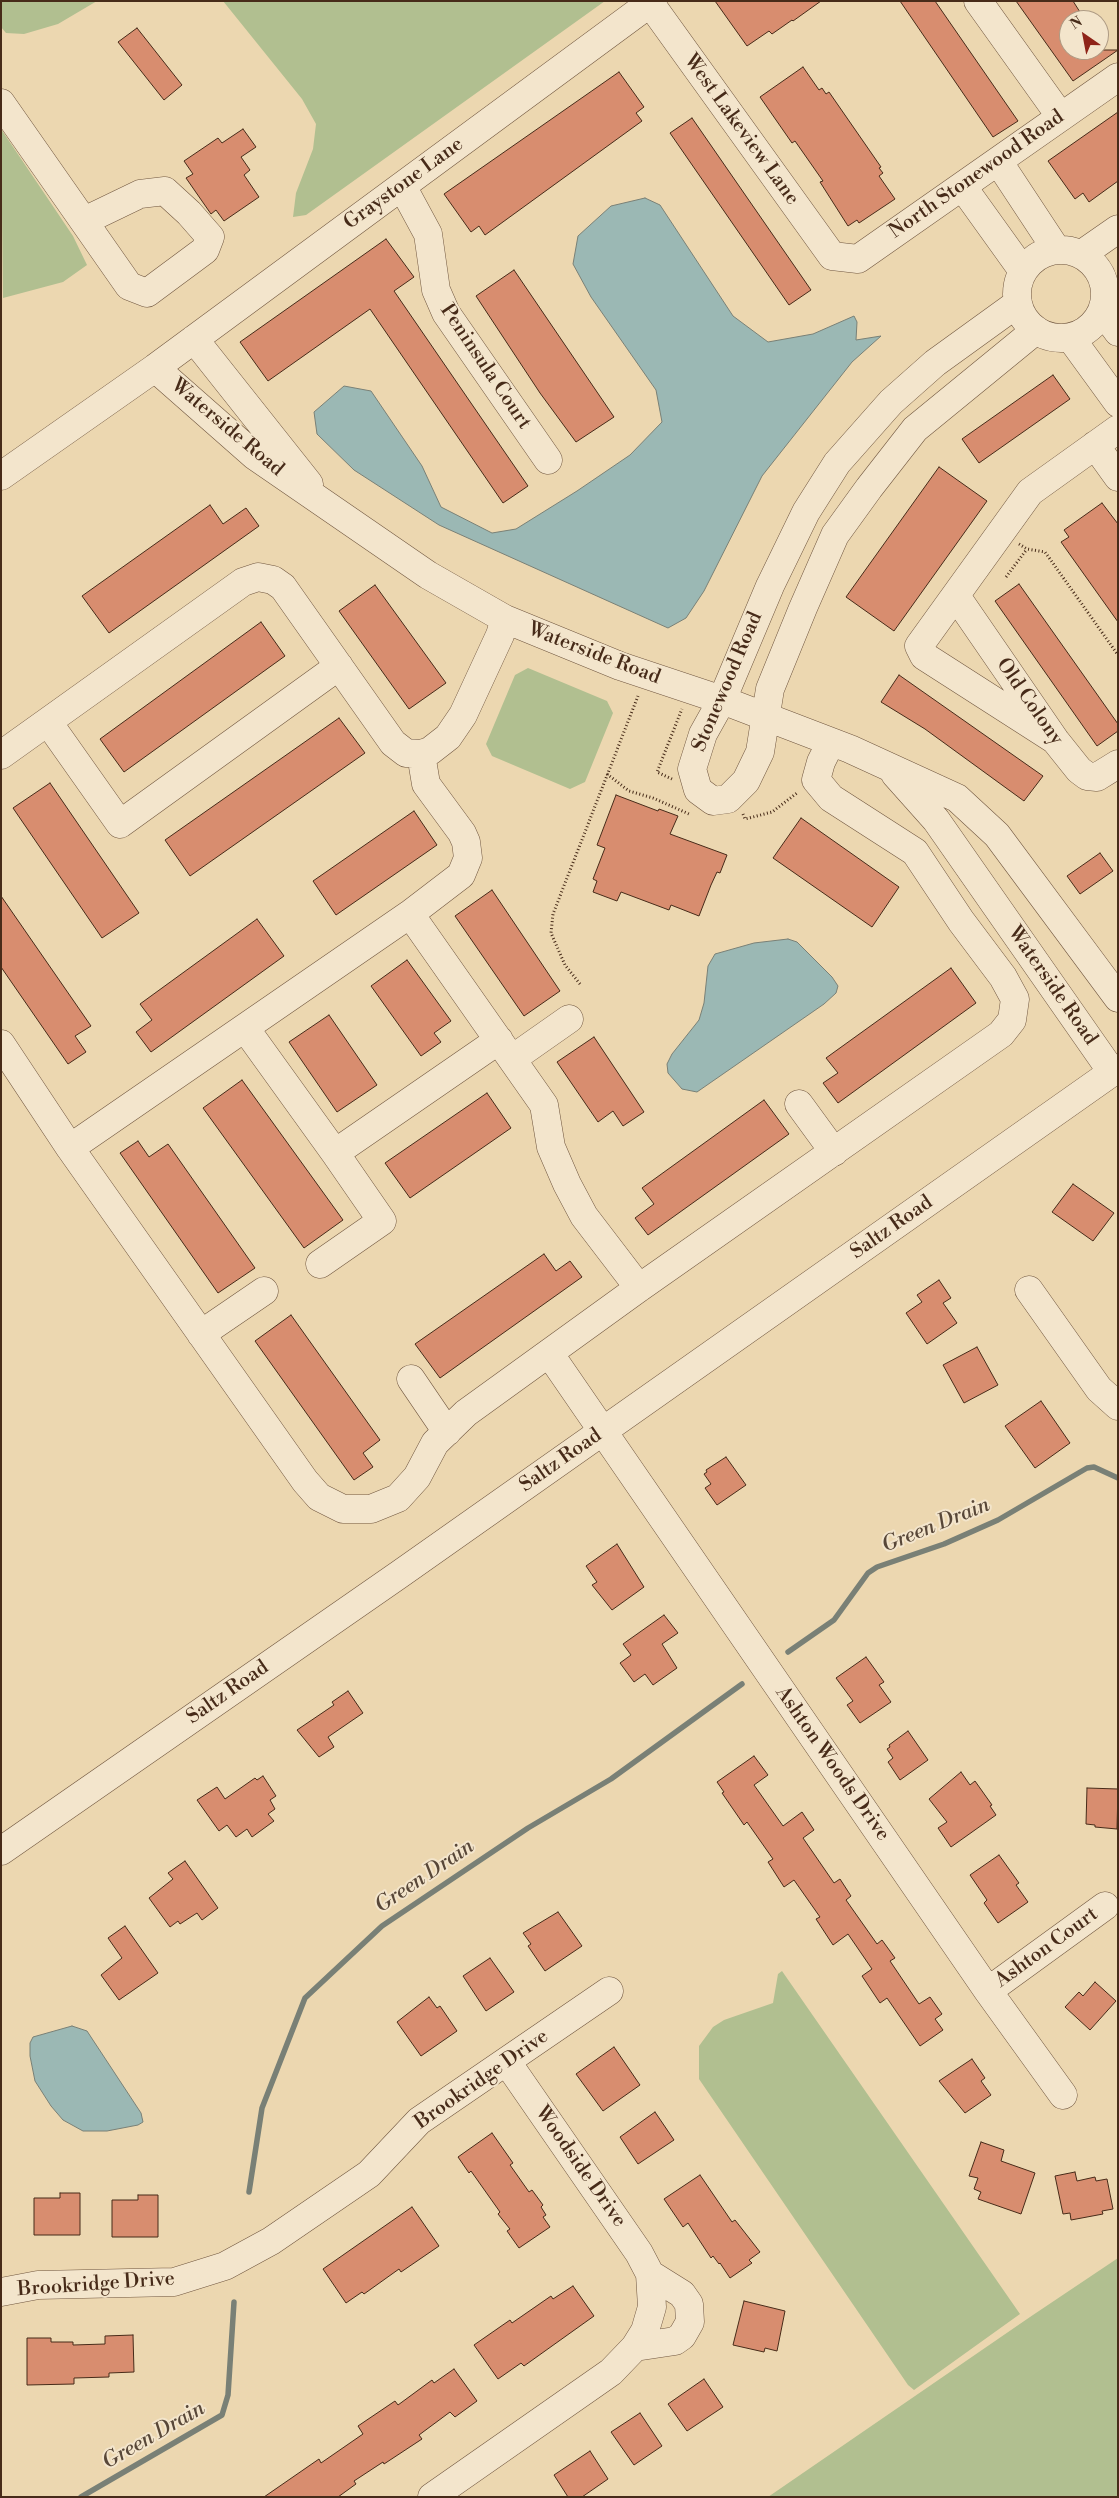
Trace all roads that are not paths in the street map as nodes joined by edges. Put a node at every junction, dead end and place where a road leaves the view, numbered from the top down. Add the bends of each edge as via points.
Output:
1 (978, 1) edge
2 (651, 2) edge
3 (1118, 77) edge
4 (1, 103) edge
5 (1061, 116) junction
6 (998, 161) junction
7 (402, 186) junction
8 (962, 186) junction
9 (84, 221) dead end
10 (1118, 229) edge
11 (1069, 252) junction
12 (832, 256) joint
13 (1023, 271) junction
14 (1109, 292) edge
15 (1018, 304) junction
16 (1036, 330) junction
17 (1118, 332) edge
18 (1070, 337) junction
19 (194, 339) junction
20 (155, 368) junction
21 (1118, 403) edge
22 (1118, 428) edge
23 (1095, 444) junction
24 (548, 460) dead end
25 (1, 476) edge
26 (1118, 478) edge
27 (324, 503) junction
28 (956, 596) junction
29 (505, 619) junction
30 (339, 666) junction
31 (722, 700) junction
32 (765, 718) junction
33 (48, 722) junction
34 (1055, 740) junction
35 (831, 742) junction
36 (420, 754) junction
37 (1, 755) edge
38 (886, 764) junction
39 (1118, 764) edge
40 (1028, 876) junction
41 (992, 900) junction
42 (410, 914) junction
43 (961, 921) junction
44 (1118, 998) edge
45 (569, 1018) dead end
46 (245, 1028) junction
47 (1, 1044) edge
48 (506, 1049) junction
49 (1115, 1070) edge
50 (799, 1104) dead end
51 (70, 1148) junction
52 (834, 1152) junction
53 (334, 1153) junction
54 (320, 1264) dead end
55 (639, 1288) junction
56 (1028, 1290) dead end
57 (264, 1291) dead end
58 (201, 1334) junction
59 (549, 1353) junction
60 (411, 1379) dead end
61 (1118, 1406) edge
62 (447, 1432) junction
63 (602, 1432) junction
64 (1, 1851) edge
65 (1105, 1906) dead end
66 (610, 1991) dead end
67 (988, 1991) junction
68 (507, 2062) junction
69 (1063, 2095) dead end
70 (650, 2274) junction
71 (1, 2292) edge
72 (635, 2347) junction
73 (432, 2497) edge

1 - 5 street
2 - 7 street, Graystone Lane
2 - 12 street, West Lakeview Lane
3 - 5 street, North Stonewood Road
4 - 9 street
5 - 6 street, North Stonewood Road
6 - 8 street, North Stonewood Road
6 - 11 street
7 - 19 street, Graystone Lane
7 - 24 street, Peninsula Court via 428,234 436,290 446,313
8 - 12 street, North Stonewood Road via 858,259
8 - 13 street
10 - 11 street
11 - 13 street via 1037,256
11 - 14 street via 1094,262
13 - 15 street via 1017,287
14 - 17 street
14 - 18 street via 1090,328
15 - 16 street via 1024,318
15 - 31 street, Stonewood Road via 935,362 891,402 837,464 806,512 770,586
16 - 18 street via 1052,337
16 - 32 street, Stonewood Road via 915,429 835,535 770,690
18 - 21 street
19 - 20 street, Graystone Lane
19 - 27 street, Waterside Road
20 - 25 street, Graystone Lane
20 - 27 street, Waterside Road via 255,456
22 - 23 street
23 - 26 street
23 - 28 street via 1030,492
27 - 29 street, Waterside Road via 428,575
28 - 34 street, Old Colony
28 - 34 street via 919,646 924,656
29 - 31 street, Waterside Road via 620,666
29 - 36 street via 456,727 438,746
30 - 33 street via 283,587 266,578 251,578
30 - 33 street via 120,824
30 - 36 street via 393,743 406,753
31 - 32 street, Waterside Road
31 - 32 street, Stonewood Road via 703,734 692,769 698,790 713,801 728,799 746,781 760,752
32 - 35 street, Waterside Road
33 - 37 street
34 - 39 street, Old Colony via 1087,776 1097,777
35 - 38 street, Waterside Road
35 - 43 street via 816,780 831,798 915,852
36 - 42 street via 426,784 462,833 468,858 465,870 456,881
38 - 40 street, Waterside Road via 957,798 997,835
38 - 41 street, Waterside Road via 936,820
40 - 41 street
40 - 44 street, Waterside Road
41 - 43 street
41 - 49 street, Waterside Road
42 - 46 street
42 - 48 street
43 - 52 street via 1003,977 1014,999 1012,1020 1001,1034
45 - 48 street
46 - 51 street
46 - 53 street
47 - 51 street
48 - 53 street
48 - 55 street via 544,1104 551,1147 584,1216
49 - 63 street, Saltz Road
50 - 52 street
51 - 58 street
52 - 55 street
53 - 54 street via 382,1221
55 - 59 street
56 - 61 street via 1099,1389
57 - 58 street
58 - 62 street via 305,1481 319,1497 344,1509 371,1509 398,1498 417,1477 435,1444
59 - 62 street via 466,1413
59 - 63 street, Ashton Woods Drive
60 - 62 street
63 - 64 street, Saltz Road
63 - 67 street, Ashton Woods Drive
65 - 67 street, Ashton Court
66 - 68 street, Brookridge Drive
67 - 69 street, Ashton Woods Drive
68 - 70 street, Woodside Drive
68 - 71 street, Brookridge Drive via 419,2121 369,2174 271,2241 225,2266 174,2282 38,2285
70 - 72 street, Woodside Drive via 653,2296 650,2318
70 - 72 street, Woodside Drive via 682,2294 689,2304 690,2322 675,2341
72 - 73 street, Woodside Drive via 611,2372

